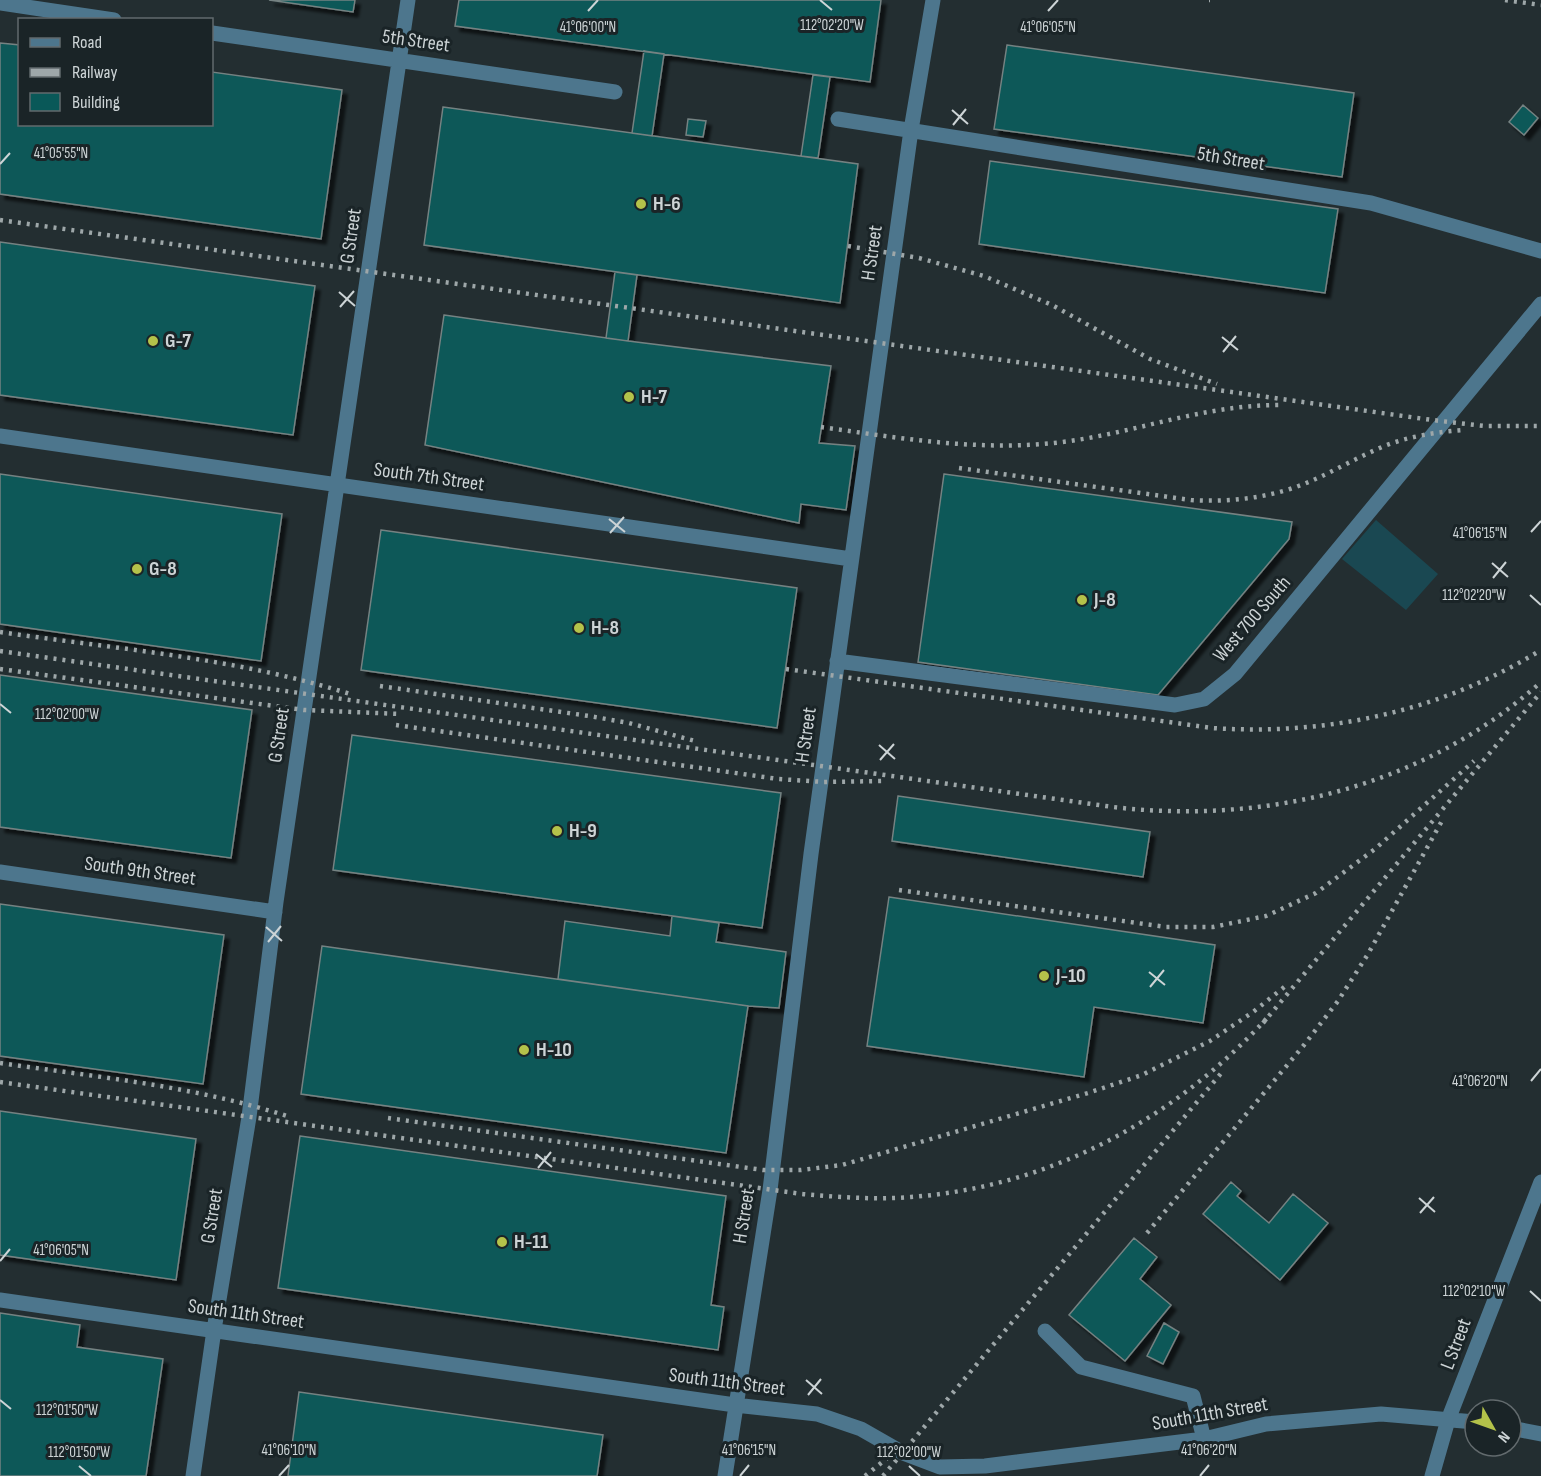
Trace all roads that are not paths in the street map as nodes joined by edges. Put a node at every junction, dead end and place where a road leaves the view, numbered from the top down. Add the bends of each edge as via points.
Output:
1 (408, 0) edge
2 (933, 0) edge
3 (0, 3) edge
4 (101, 18) edge
5 (213, 33) edge
6 (398, 60) junction
7 (615, 92) dead end
8 (838, 119) dead end
9 (910, 130) junction
10 (1541, 251) edge
11 (1541, 304) edge
12 (0, 436) edge
13 (337, 485) junction
14 (851, 559) junction
15 (837, 661) junction
16 (0, 872) edge
17 (275, 912) junction
18 (1541, 1182) edge
19 (0, 1300) edge
20 (214, 1330) junction
21 (1045, 1331) dead end
22 (735, 1405) junction
23 (1448, 1420) junction
24 (1463, 1421) edge
25 (1523, 1430) edge
26 (1541, 1434) edge
27 (1204, 1439) junction
28 (193, 1476) edge
29 (725, 1476) edge
30 (1432, 1476) edge

1 - 6 lane, G Street
2 - 9 lane, H Street
3 - 4 lane
5 - 6 lane, 5th Street
6 - 7 lane, 5th Street
6 - 13 lane, G Street
8 - 9 lane, 5th Street
9 - 10 lane, 5th Street via 1371,203
9 - 14 lane, H Street
11 - 15 lane, West 700 South via 1235,674 1204,699 1175,705
12 - 13 lane, South 7th Street
13 - 14 lane, South 7th Street
13 - 17 lane, G Street
14 - 15 lane, H Street
15 - 22 lane, H Street via 770,1190
16 - 17 lane, South 9th Street
17 - 20 lane, G Street via 249,1117
18 - 23 lane, L Street
19 - 20 lane, South 11th Street
20 - 22 lane, South 11th Street
20 - 28 lane, G Street
21 - 27 lane via 1081,1367 1193,1396
22 - 27 lane, South 11th Street via 817,1414 861,1429 903,1453 940,1467 985,1466
22 - 29 lane, H Street
23 - 24 lane, South 11th Street
23 - 27 lane, South 11th Street via 1381,1414 1266,1424
23 - 30 lane, L Street
25 - 26 lane

